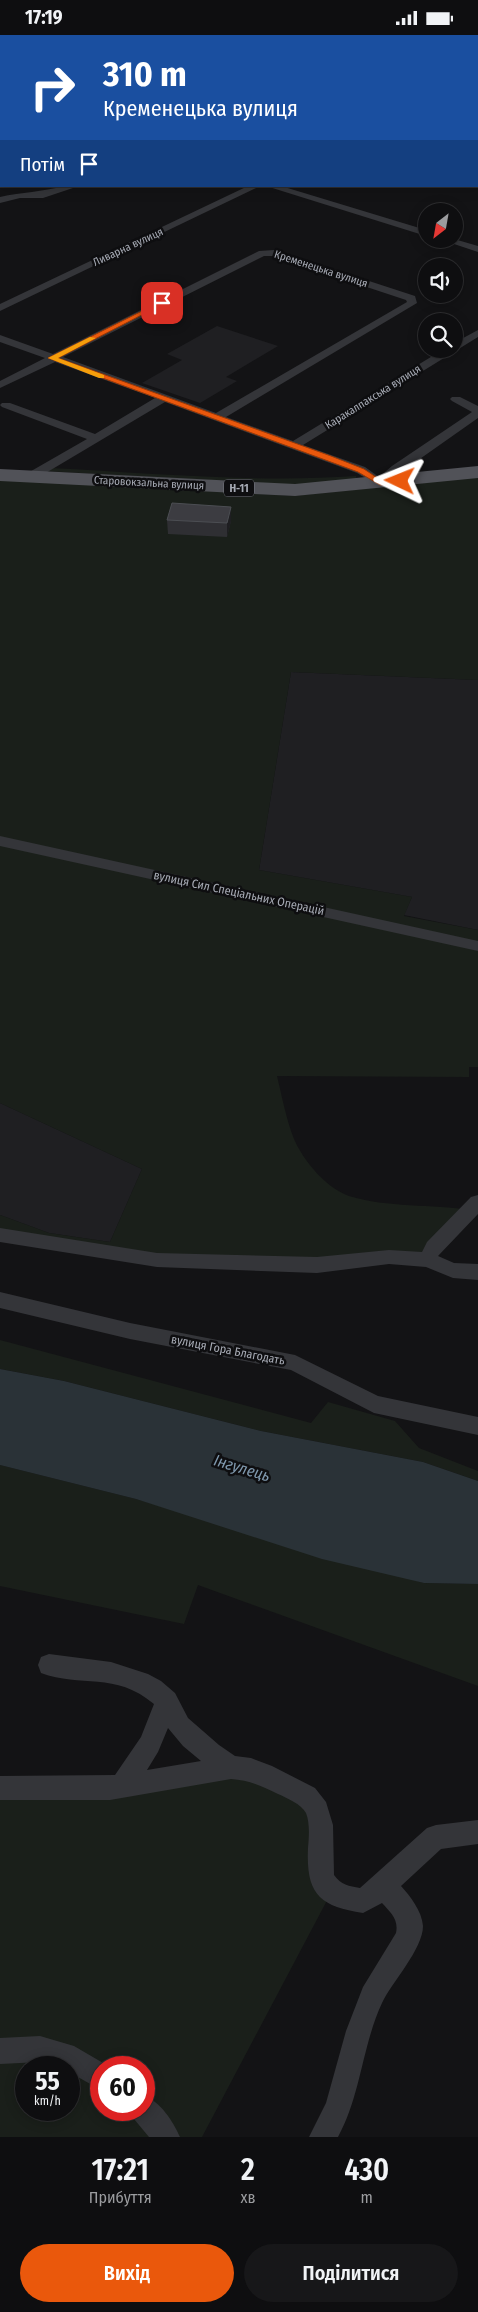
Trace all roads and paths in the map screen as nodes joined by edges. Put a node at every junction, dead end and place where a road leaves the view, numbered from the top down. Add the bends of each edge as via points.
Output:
1 (71, 187) edge
2 (254, 187) edge
3 (273, 187) edge
4 (0, 200) edge
5 (418, 231) edge
6 (463, 245) edge
7 (478, 249) edge
8 (0, 308) edge
9 (478, 333) edge
10 (0, 338) edge
11 (463, 342) edge
12 (52, 358) junction
13 (436, 358) edge
14 (0, 385) edge
15 (162, 399) junction
16 (456, 399) dead end
17 (6, 405) dead end
18 (478, 411) edge
19 (217, 417) junction
20 (96, 437) junction
21 (295, 445) junction
22 (478, 472) edge
23 (0, 475) edge
24 (30, 477) junction
25 (380, 483) junction
26 (0, 841) edge
27 (478, 946) edge
28 (478, 1202) edge
29 (0, 1235) edge
30 (427, 1260) junction
31 (478, 1272) edge
32 (0, 1300) edge
33 (478, 1426) edge
34 (49, 1665) dead end
35 (167, 1701) junction
36 (231, 1767) junction
37 (122, 1786) junction
38 (0, 1788) edge
39 (478, 1832) edge
40 (383, 1886) junction
41 (0, 2051) edge
42 (90, 2070) edge
43 (153, 2121) edge
44 (166, 2137) edge
45 (323, 2137) edge

1 - 4 street via 43,195 20,195
2 - 8 street, Ливарна вулиця
3 - 5 street
6 - 7 street
9 - 11 street, Каракалпакська вулиця
10 - 12 street
12 - 14 street, Кременецька вулиця
12 - 15 street
12 - 19 street, Кременецька вулиця via 262,253 274,253 411,299 412,303
13 - 21 street, Каракалпакська вулиця
15 - 19 street
15 - 20 street
16 - 18 street
17 - 20 street
18 - 25 street
19 - 21 street
20 - 24 street
21 - 25 street via 361,470
22 - 25 main road, Старовокзальна вулиця / Н-11
23 - 24 main road, Старовокзальна вулиця / Н-11
24 - 25 main road, Старовокзальна вулиця / Н-11 via 294,490
26 - 27 street, вулиця Сил Спеціальних Операцій
28 - 30 street via 434,1247
29 - 30 street via 157,1260 317,1265 389,1257
30 - 31 street via 453,1270
32 - 33 street, вулиця Гора Благодать via 130,1331 295,1363 374,1404
34 - 35 street via 120,1674 145,1684
35 - 36 street via 187,1735
35 - 37 street via 150,1744
36 - 37 street
36 - 40 street via 249,1767 304,1794 317,1809 319,1876 332,1891 345,1899 363,1901
37 - 38 street
39 - 40 street via 436,1837
40 - 45 street via 408,1917 408,1939 383,1974 364,2013 338,2107
41 - 42 street via 34,2049 56,2052
43 - 44 street

